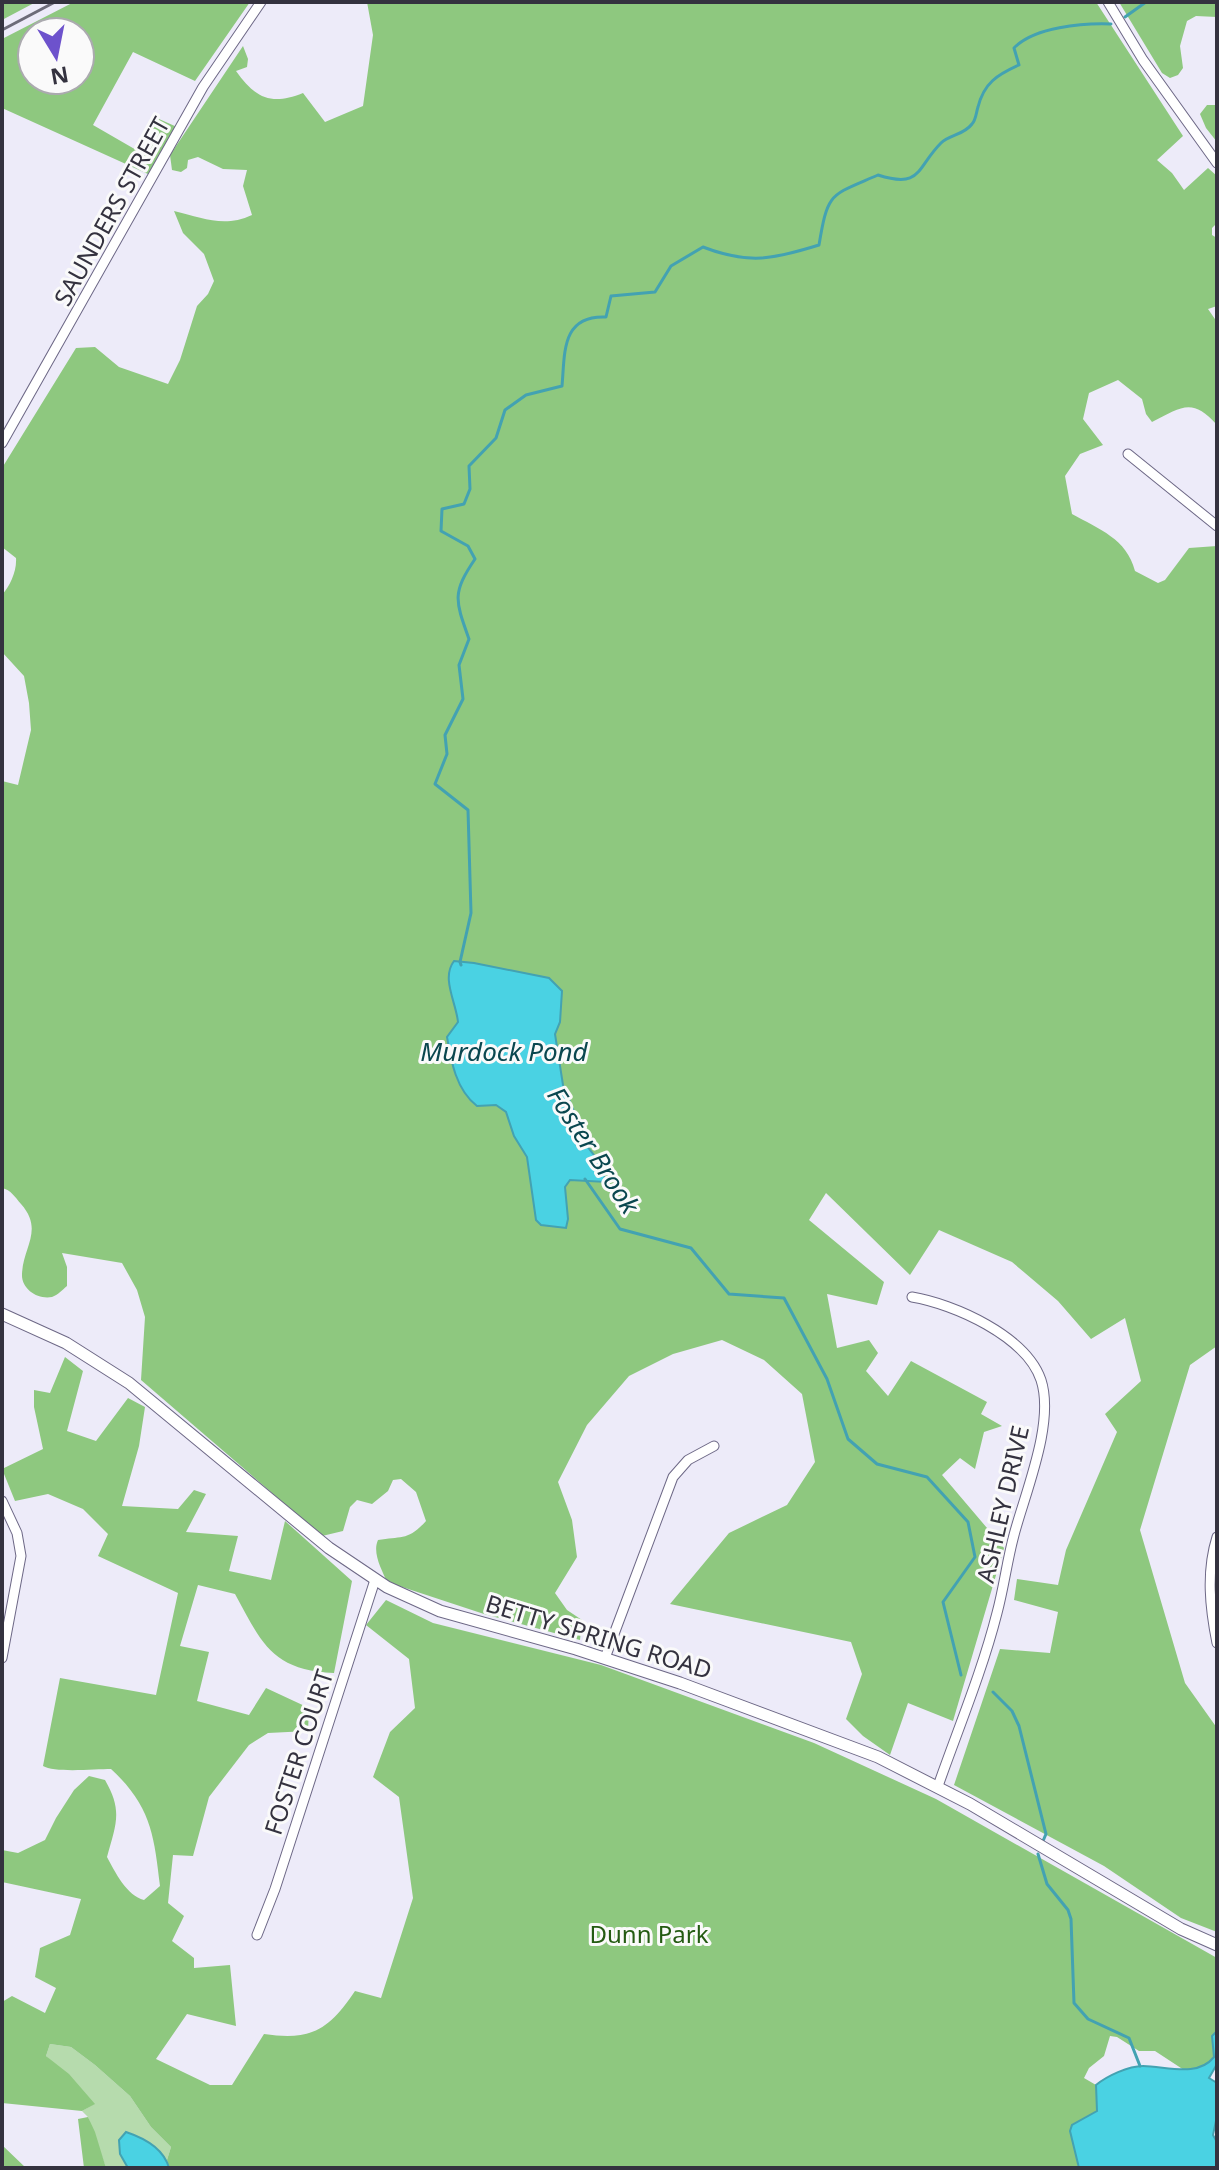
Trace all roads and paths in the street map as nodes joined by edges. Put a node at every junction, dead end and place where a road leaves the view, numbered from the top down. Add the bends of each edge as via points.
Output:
1 (261, 2) edge
2 (1108, 2) edge
3 (1217, 163) edge
4 (2, 443) edge
5 (1128, 454) dead end
6 (1217, 526) edge
7 (912, 1297) dead end
8 (2, 1314) edge
9 (714, 1446) dead end
10 (2, 1501) edge
11 (1217, 1537) edge
12 (375, 1580) junction
13 (1217, 1643) edge
14 (2, 1658) edge
15 (605, 1658) junction
16 (938, 1786) junction
17 (257, 1935) dead end
18 (1217, 1945) edge

1 - 4 street, SAUNDERS STREET via 203,87
2 - 3 street
5 - 6 street
7 - 16 street, ASHLEY DRIVE via 961,1312 1005,1338 1035,1369 1043,1391 1040,1440 998,1612
8 - 12 street, BETTY SPRING ROAD via 66,1343 129,1383 322,1543
9 - 15 street via 688,1460 673,1477
10 - 14 street via 21,1556
11 - 13 street via 1210,1581
12 - 15 street, BETTY SPRING ROAD via 440,1611
12 - 17 street, FOSTER COURT
15 - 16 street, BETTY SPRING ROAD via 805,1728
16 - 18 street, BETTY SPRING ROAD

